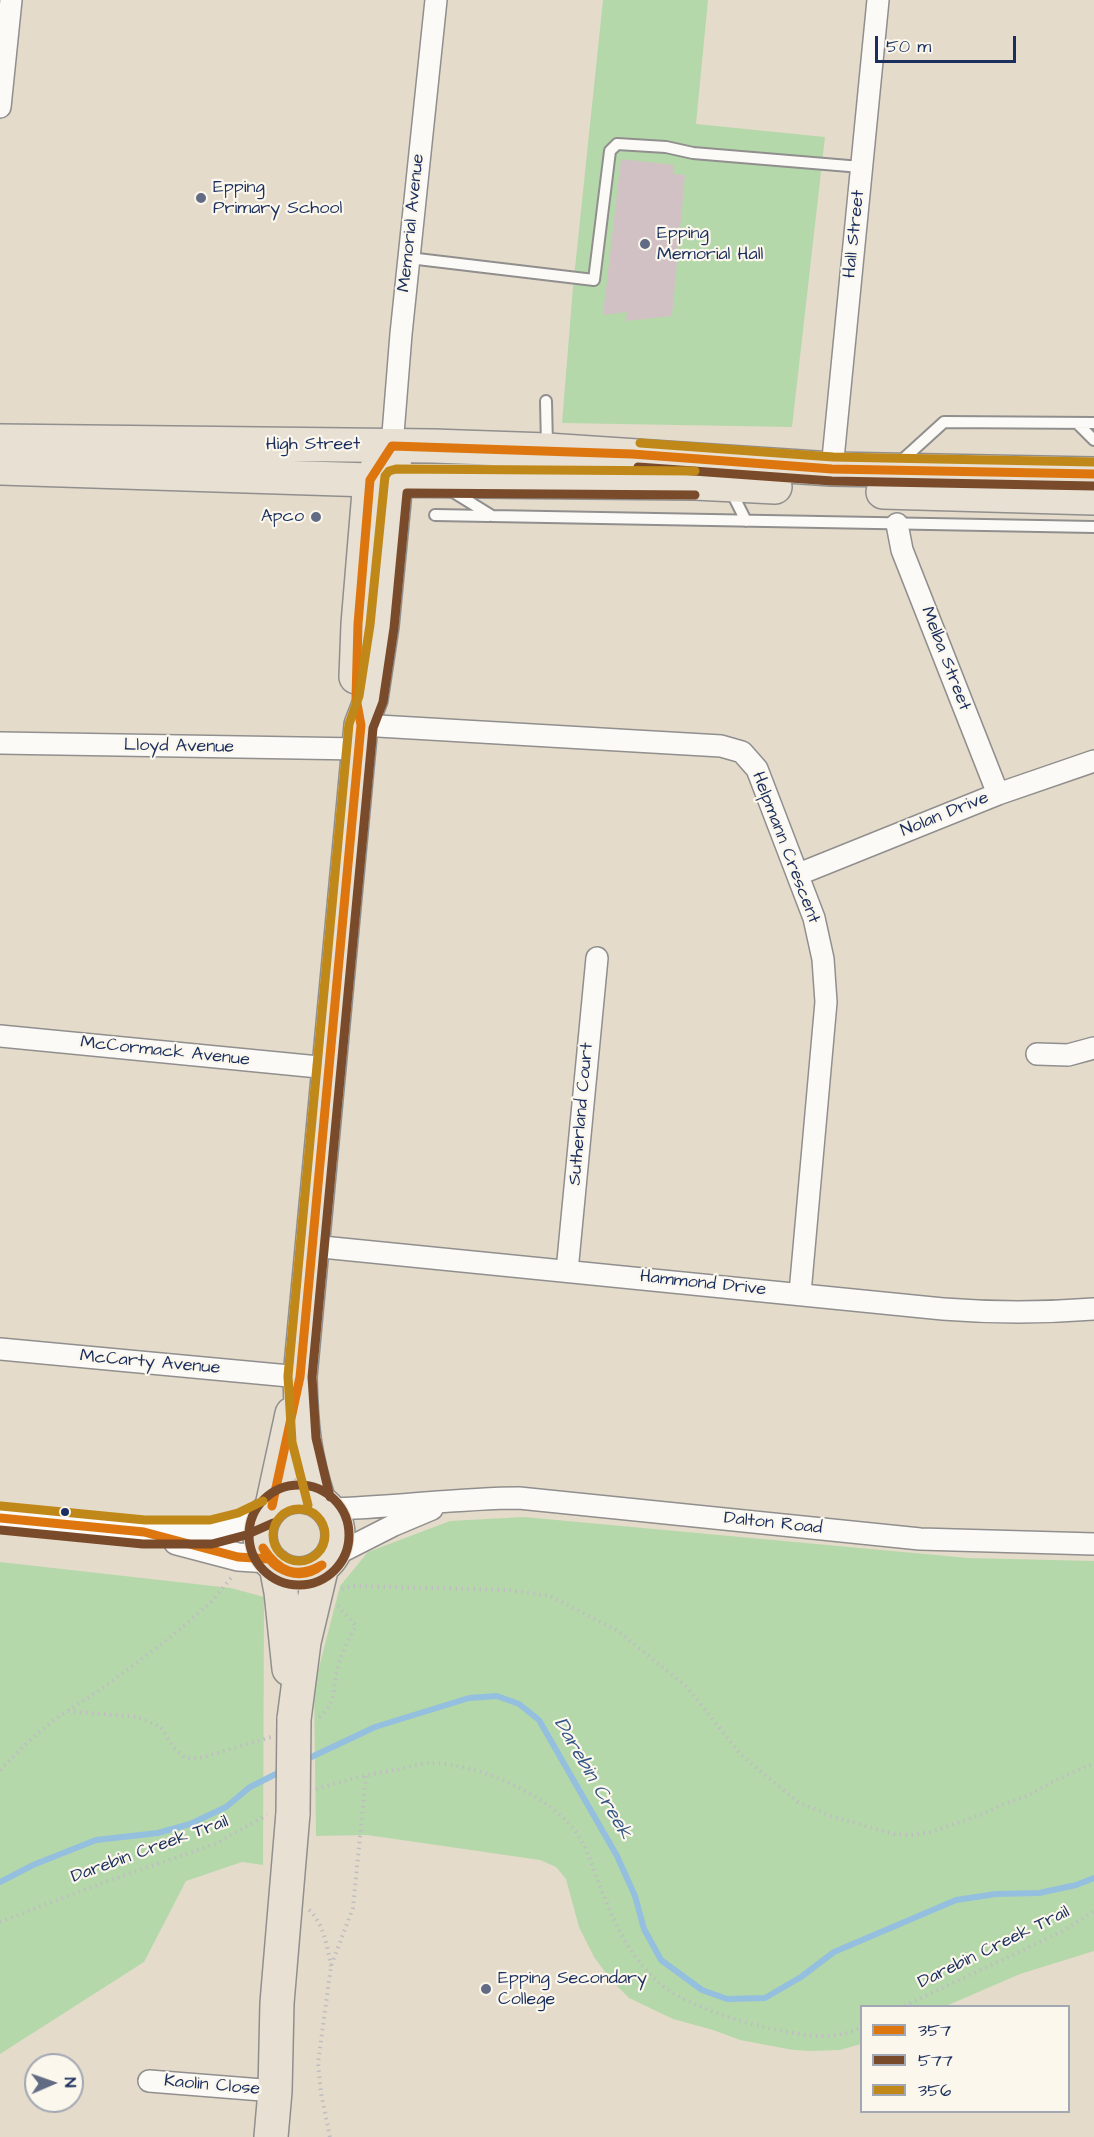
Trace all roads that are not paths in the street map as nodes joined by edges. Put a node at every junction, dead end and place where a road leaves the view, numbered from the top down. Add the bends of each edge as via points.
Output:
1 (11, 0) edge
2 (436, 0) edge
3 (878, 0) edge
4 (0, 107) edge
5 (861, 167) junction
6 (409, 258) junction
7 (546, 401) dead end
8 (1077, 423) junction
9 (1094, 423) edge
10 (1094, 440) edge
11 (0, 441) edge
12 (392, 446) junction
13 (547, 450) junction
14 (0, 468) edge
15 (832, 469) junction
16 (890, 470) junction
17 (1094, 474) edge
18 (383, 480) junction
19 (442, 481) junction
20 (728, 484) junction
21 (1094, 498) edge
22 (435, 515) dead end
23 (492, 516) junction
24 (746, 520) junction
25 (897, 524) junction
26 (1094, 527) edge
27 (360, 737) junction
28 (0, 743) edge
29 (1094, 761) edge
30 (998, 794) junction
31 (799, 874) junction
32 (597, 958) dead end
33 (0, 1036) edge
34 (1094, 1048) edge
35 (1036, 1054) dead end
36 (329, 1068) junction
37 (312, 1246) junction
38 (567, 1271) junction
39 (800, 1293) junction
40 (1094, 1309) edge
41 (0, 1349) edge
42 (300, 1377) junction
43 (452, 1501) junction
44 (323, 1505) junction
45 (270, 1509) junction
46 (0, 1518) edge
47 (144, 1532) junction
48 (1094, 1544) edge
49 (261, 1560) junction
50 (330, 1571) junction
51 (294, 1725) junction
52 (148, 2081) dead end
53 (268, 2091) junction
54 (256, 2137) edge
55 (271, 2137) edge

1 - 4 street
2 - 6 street, Memorial Avenue
3 - 5 street, Hall Street
5 - 6 lane via 617,144 610,151 594,279
5 - 15 street, Hall Street
6 - 12 street, Memorial Avenue
7 - 13 lane
8 - 9 lane
8 - 10 lane
8 - 16 lane via 944,422
11 - 12 main road, High Street
12 - 13 main road, High Street
12 - 18 main road, Memorial Avenue
13 - 15 main road, High Street
14 - 18 main road, High Street
15 - 16 main road, High Street
16 - 17 main road, High Street
18 - 19 main road, High Street
18 - 27 main road, Memorial Avenue via 382,626 371,699
19 - 20 main road, High Street
19 - 23 lane via 456,495
20 - 21 main road, High Street
20 - 24 lane
22 - 23 lane
23 - 24 lane
24 - 25 lane
25 - 26 lane
25 - 30 street, Melba Street via 902,549
27 - 28 street, Lloyd Avenue
27 - 31 street, Helpmann Crescent via 721,746 742,752 757,768
27 - 36 main road, Memorial Avenue
29 - 30 street, Nolan Drive
30 - 31 street, Nolan Drive
31 - 39 street, Helpmann Crescent via 823,959 826,1002
32 - 38 street, Sutherland Court
33 - 36 street, McCormack Avenue
34 - 35 street via 1068,1055
36 - 37 main road, Memorial Avenue
37 - 38 street, Hammond Drive
37 - 42 main road, Memorial Avenue
38 - 39 street, Hammond Drive
39 - 40 street, Hammond Drive via 992,1313
41 - 42 street, McCarty Avenue
42 - 44 main road, Memorial Avenue via 301,1425 310,1475
42 - 45 main road, Memorial Avenue
43 - 44 street, Dalton Road via 390,1507
43 - 48 street, Dalton Road via 519,1498 920,1539
43 - 50 street, Dalton Road via 394,1526
44 - 45 main road via 295,1496
44 - 50 main road via 335,1520 338,1533
45 - 47 street via 242,1524 212,1532
45 - 49 main road via 262,1523
46 - 47 street
47 - 49 street
49 - 50 main road via 299,1574
49 - 51 main road via 286,1640
50 - 51 main road via 304,1642
51 - 53 main road, bridge via 293,1805
52 - 53 street, Kaolin Close
53 - 54 main road
53 - 55 main road

